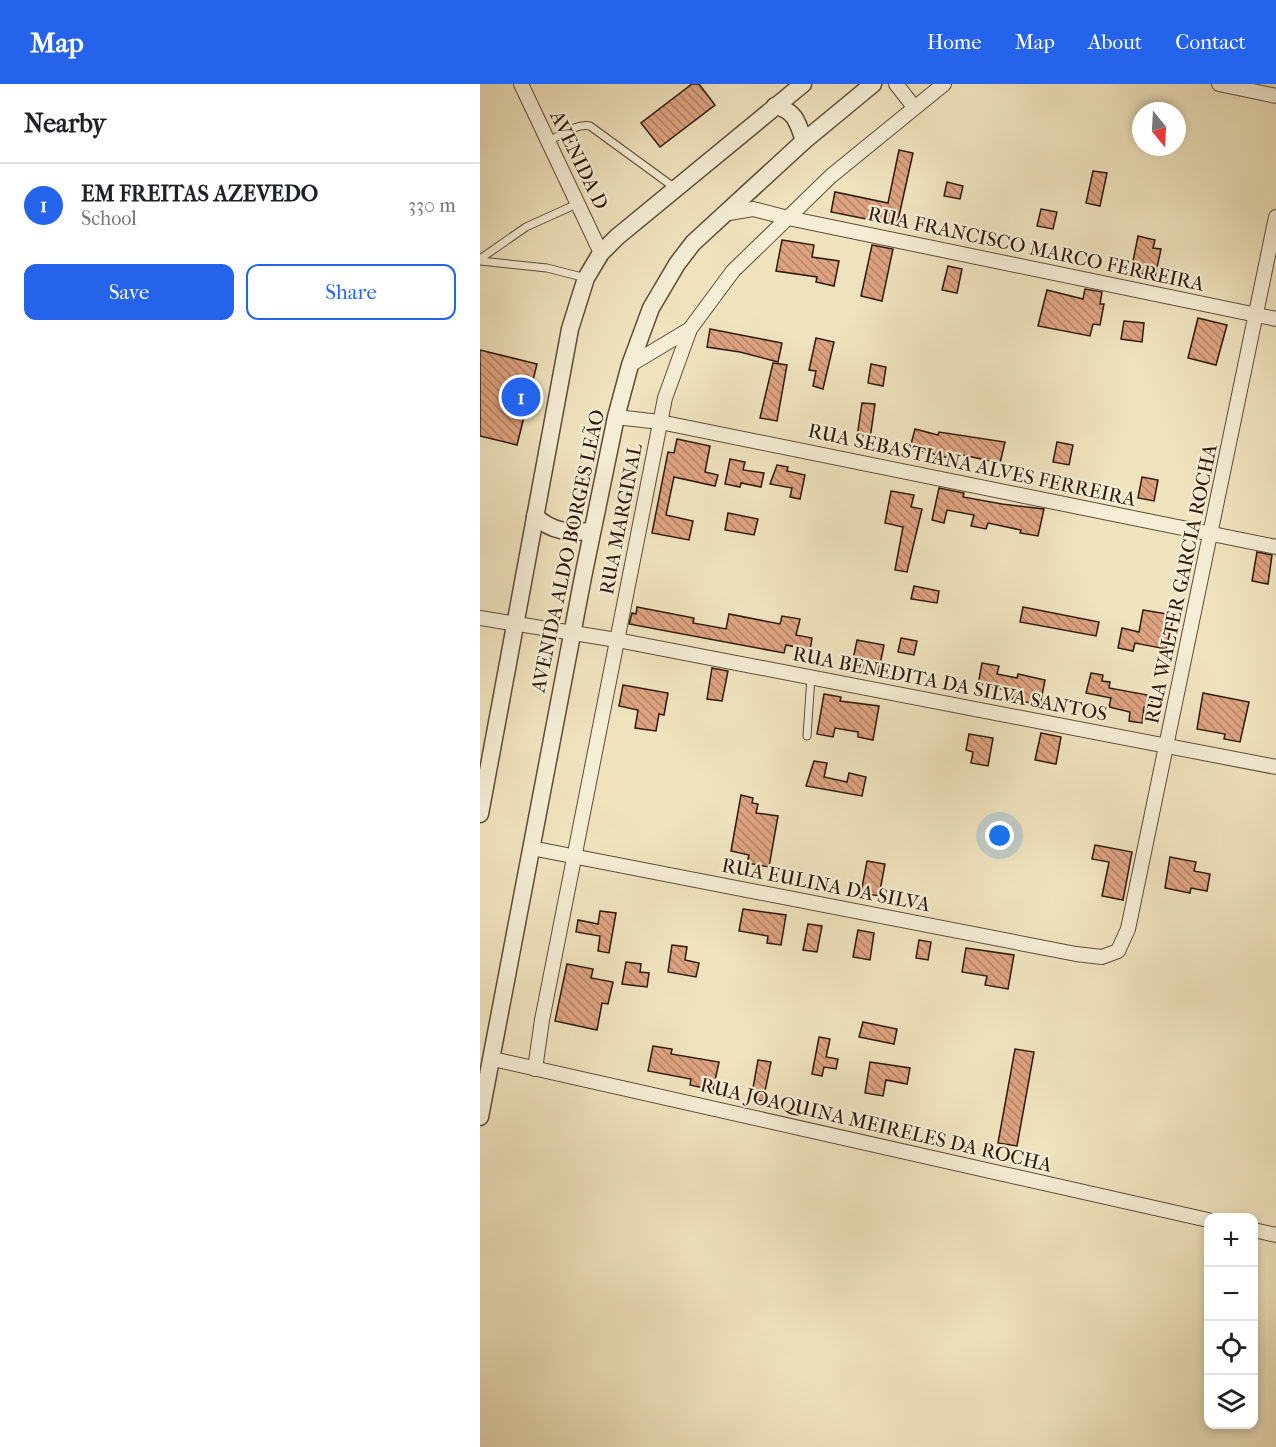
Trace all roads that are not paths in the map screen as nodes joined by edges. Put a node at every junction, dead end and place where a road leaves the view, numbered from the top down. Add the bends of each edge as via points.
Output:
1 (521, 84) edge
2 (803, 84) edge
3 (873, 84) edge
4 (896, 84) edge
5 (944, 84) edge
6 (1219, 84) edge
7 (1276, 96) edge
8 (776, 106) junction
9 (914, 108) junction
10 (549, 141) junction
11 (804, 141) junction
12 (675, 188) junction
13 (579, 203) junction
14 (722, 214) junction
15 (1276, 217) edge
16 (788, 218) junction
17 (601, 253) junction
18 (480, 260) edge
19 (586, 278) junction
20 (1256, 315) junction
21 (1276, 319) edge
22 (690, 329) junction
23 (630, 365) junction
24 (616, 417) junction
25 (660, 422) junction
26 (535, 516) junction
27 (592, 531) junction
28 (1211, 534) junction
29 (1276, 547) edge
30 (480, 618) edge
31 (515, 625) junction
32 (572, 634) junction
33 (617, 640) junction
34 (811, 677) junction
35 (807, 736) dead end
36 (1168, 745) junction
37 (1276, 767) edge
38 (480, 814) edge
39 (531, 848) junction
40 (574, 856) junction
41 (1114, 954) joint
42 (493, 1059) junction
43 (535, 1069) junction
44 (481, 1112) edge
45 (1204, 1219) edge
46 (1258, 1231) edge
47 (1276, 1235) edge

1 - 10 street, AVENIDA D
2 - 8 street, AVENIDA ALDO BORGES LEÃO
3 - 11 street, AVENIDA ALDO BORGES LEÃO
4 - 9 street
5 - 9 street, RUA MARGINAL
6 - 7 street
8 - 11 street via 794,114
8 - 12 street, AVENIDA ALDO BORGES LEÃO
9 - 16 street, RUA MARGINAL via 831,176
10 - 12 lane via 584,125 590,126
10 - 13 street, AVENIDA D
11 - 14 street, AVENIDA ALDO BORGES LEÃO
12 - 17 street, AVENIDA ALDO BORGES LEÃO
13 - 17 street, AVENIDA D
13 - 18 lane via 526,227
14 - 16 street, RUA FRANCISCO MARCO FERREIRA via 753,209
14 - 23 street, AVENIDA ALDO BORGES LEÃO via 693,243 659,292
15 - 20 street, RUA WALTER GARCIA ROCHA
16 - 20 street, RUA FRANCISCO MARCO FERREIRA
16 - 22 street, RUA MARGINAL via 733,271
17 - 19 street, AVENIDA ALDO BORGES LEÃO
18 - 19 lane via 524,264
19 - 26 street, AVENIDA ALDO BORGES LEÃO via 570,328
20 - 21 street, RUA FRANCISCO MARCO FERREIRA
20 - 28 street, RUA WALTER GARCIA ROCHA
22 - 23 street
22 - 25 street, RUA MARGINAL via 671,375
23 - 24 street, AVENIDA ALDO BORGES LEÃO
24 - 25 street, RUA SEBASTIANA ALVES FERREIRA
24 - 27 street, AVENIDA ALDO BORGES LEÃO
25 - 28 street, RUA SEBASTIANA ALVES FERREIRA
25 - 33 street, RUA MARGINAL
26 - 27 street via 556,530
26 - 31 street, AVENIDA ALDO BORGES LEÃO
27 - 32 street, AVENIDA ALDO BORGES LEÃO
28 - 29 street, RUA SEBASTIANA ALVES FERREIRA
28 - 36 street, RUA WALTER GARCIA ROCHA
30 - 31 street, RUA BENEDITA DA SILVA SANTOS
31 - 32 street, RUA BENEDITA DA SILVA SANTOS
31 - 38 street, AVENIDA ALDO BORGES LEÃO
32 - 33 street, RUA BENEDITA DA SILVA SANTOS
32 - 39 street, AVENIDA ALDO BORGES LEÃO
33 - 34 street, RUA BENEDITA DA SILVA SANTOS
33 - 40 street, RUA MARGINAL
34 - 35 lane
34 - 36 street, RUA BENEDITA DA SILVA SANTOS
36 - 37 street, RUA BENEDITA DA SILVA SANTOS
36 - 41 street, RUA WALTER GARCIA ROCHA via 1128,929 1123,945
39 - 40 street, RUA EULINA DA SILVA
39 - 42 street, AVENIDA ALDO BORGES LEÃO
40 - 41 street, RUA EULINA DA SILVA via 1053,950 1094,957
40 - 43 street, RUA MARGINAL
42 - 43 street, RUA JOAQUINA MEIRELES DA ROCHA
42 - 44 street, AVENIDA ALDO BORGES LEÃO
43 - 45 street, RUA JOAQUINA MEIRELES DA ROCHA
46 - 47 street

